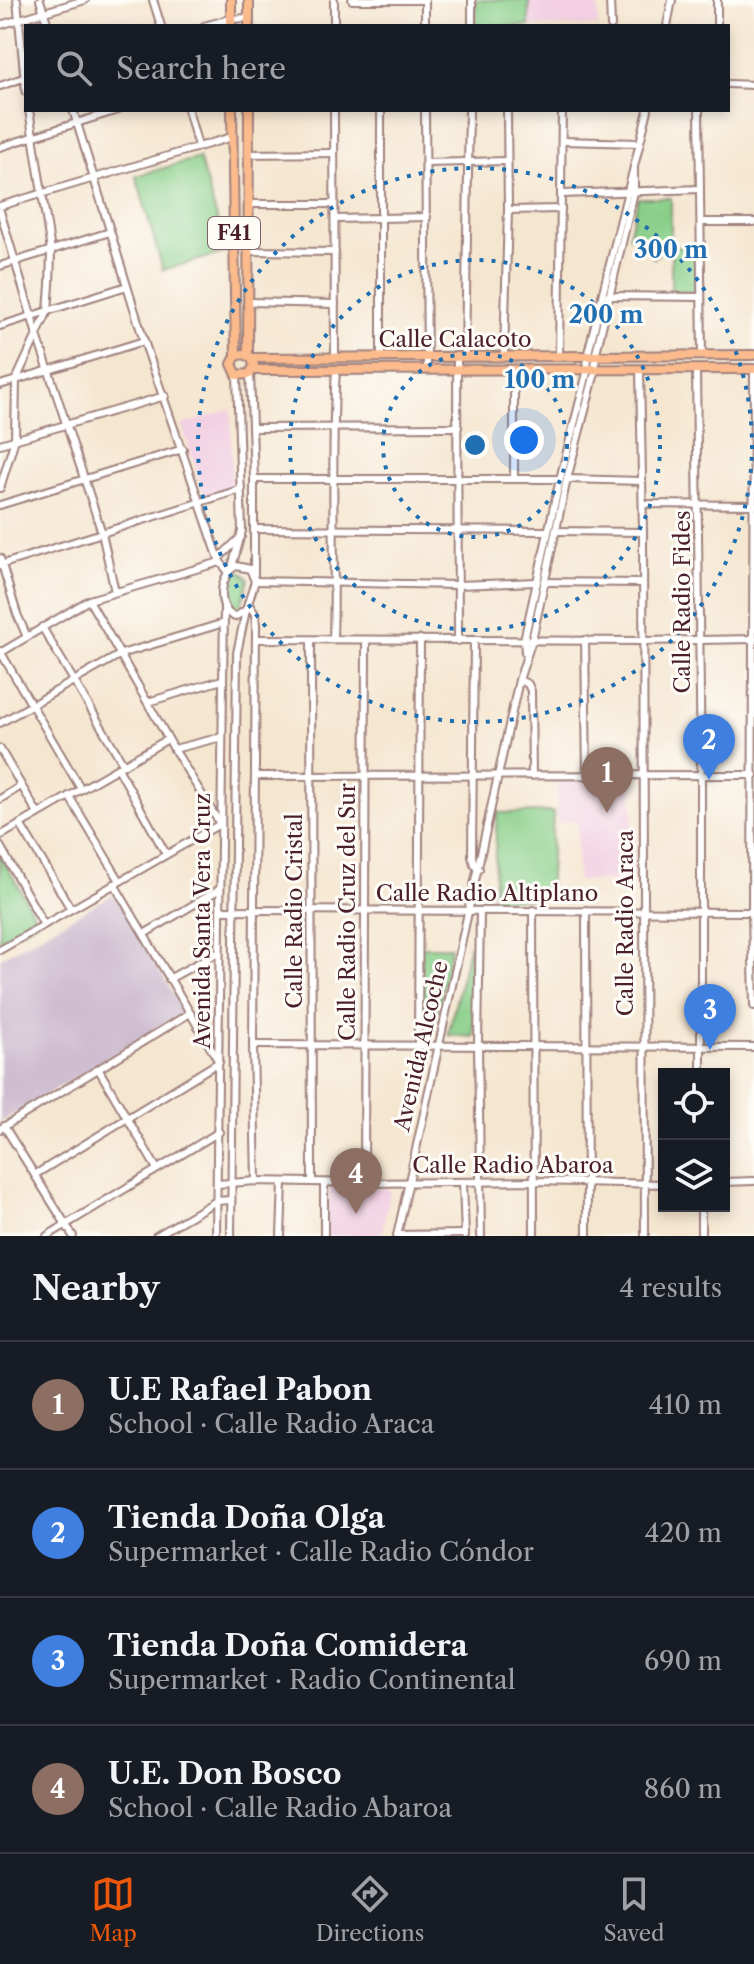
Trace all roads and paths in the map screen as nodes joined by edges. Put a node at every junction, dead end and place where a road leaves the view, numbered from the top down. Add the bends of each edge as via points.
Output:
1 (17, 0) edge
2 (40, 0) edge
3 (85, 0) edge
4 (153, 0) edge
5 (231, 0) edge
6 (249, 0) edge
7 (334, 0) edge
8 (352, 0) edge
9 (362, 0) edge
10 (425, 0) edge
11 (472, 0) edge
12 (610, 0) edge
13 (672, 0) edge
14 (717, 0) edge
15 (44, 12) junction
16 (19, 19) junction
17 (231, 22) edge
18 (249, 22) edge
19 (47, 24) edge
20 (160, 24) edge
21 (334, 24) edge
22 (425, 24) edge
23 (472, 24) edge
24 (611, 24) edge
25 (667, 24) edge
26 (717, 24) edge
27 (0, 25) edge
28 (24, 68) edge
29 (24, 78) edge
30 (730, 84) edge
31 (754, 85) edge
32 (0, 86) edge
33 (29, 112) edge
34 (74, 112) edge
35 (111, 112) edge
36 (189, 112) edge
37 (232, 112) edge
38 (249, 112) edge
39 (334, 112) edge
40 (381, 112) edge
41 (425, 112) edge
42 (469, 112) edge
43 (507, 112) edge
44 (562, 112) edge
45 (648, 112) edge
46 (699, 112) edge
47 (76, 122) junction
48 (32, 137) junction
49 (232, 137) junction
50 (562, 141) junction
51 (640, 143) junction
52 (198, 146) junction
53 (0, 147) edge
54 (334, 153) junction
55 (249, 154) junction
56 (507, 161) junction
57 (469, 162) junction
58 (426, 163) junction
59 (93, 176) junction
60 (700, 189) junction
61 (630, 192) junction
62 (41, 193) junction
63 (562, 194) junction
64 (249, 204) junction
65 (334, 204) junction
66 (0, 209) edge
67 (561, 209) junction
68 (508, 210) junction
69 (380, 216) junction
70 (427, 217) junction
71 (335, 219) junction
72 (701, 222) junction
73 (754, 222) edge
74 (110, 232) junction
75 (51, 251) junction
76 (250, 251) junction
77 (335, 252) junction
78 (15, 261) junction
79 (0, 266) edge
80 (127, 286) junction
81 (608, 296) junction
82 (701, 297) junction
83 (250, 302) junction
84 (335, 304) junction
85 (48, 311) junction
86 (33, 316) junction
87 (0, 326) edge
88 (37, 335) junction
89 (144, 341) junction
90 (754, 355) edge
91 (236, 356) junction
92 (559, 356) junction
93 (702, 356) junction
94 (250, 357) junction
95 (335, 357) junction
96 (381, 357) junction
97 (427, 357) junction
98 (461, 357) junction
99 (504, 357) junction
100 (591, 357) junction
101 (427, 369) junction
102 (457, 369) junction
103 (514, 369) junction
104 (592, 369) junction
105 (640, 369) junction
106 (754, 369) edge
107 (49, 370) junction
108 (336, 370) junction
109 (696, 370) junction
110 (251, 372) junction
111 (237, 375) junction
112 (16, 380) junction
113 (0, 385) edge
114 (165, 396) junction
115 (66, 425) junction
116 (458, 427) junction
117 (252, 428) junction
118 (332, 428) junction
119 (15, 439) junction
120 (0, 444) edge
121 (183, 449) junction
122 (84, 479) junction
123 (254, 479) junction
124 (514, 479) junction
125 (564, 479) junction
126 (332, 480) junction
127 (458, 481) junction
128 (642, 481) junction
129 (0, 488) edge
130 (242, 489) junction
131 (201, 503) junction
132 (643, 504) junction
133 (699, 504) junction
134 (0, 505) edge
135 (753, 505) edge
136 (254, 529) junction
137 (332, 531) junction
138 (552, 531) junction
139 (459, 532) junction
140 (643, 532) junction
141 (102, 533) junction
142 (241, 537) junction
143 (220, 560) junction
144 (1, 562) edge
145 (230, 569) junction
146 (254, 578) junction
147 (335, 582) junction
148 (540, 582) junction
149 (643, 583) junction
150 (457, 585) junction
151 (115, 592) junction
152 (89, 600) junction
153 (224, 607) junction
154 (247, 607) junction
155 (224, 623) junction
156 (42, 627) junction
157 (27, 637) junction
158 (256, 639) junction
159 (333, 639) junction
160 (420, 639) junction
161 (700, 639) junction
162 (754, 639) edge
163 (311, 640) junction
164 (474, 640) junction
165 (528, 640) junction
166 (585, 640) junction
167 (366, 641) junction
168 (458, 641) junction
169 (644, 641) junction
170 (0, 652) edge
171 (121, 654) junction
172 (74, 680) junction
173 (222, 680) junction
174 (519, 680) junction
175 (148, 702) junction
176 (32, 705) junction
177 (0, 723) edge
178 (222, 737) junction
179 (168, 739) junction
180 (0, 749) edge
181 (174, 749) junction
182 (121, 766) junction
183 (498, 774) junction
184 (420, 775) junction
185 (472, 775) junction
186 (643, 775) junction
187 (754, 775) edge
188 (255, 776) junction
189 (312, 776) junction
190 (366, 776) junction
191 (532, 776) junction
192 (587, 776) junction
193 (701, 776) junction
194 (21, 786) junction
195 (81, 789) junction
196 (69, 796) junction
197 (0, 799) edge
198 (38, 814) junction
199 (20, 824) junction
200 (220, 824) junction
201 (0, 836) edge
202 (0, 846) edge
203 (166, 854) junction
204 (479, 869) junction
205 (117, 883) junction
206 (220, 889) junction
207 (71, 909) junction
208 (220, 910) junction
209 (420, 910) junction
210 (533, 910) junction
211 (586, 910) junction
212 (644, 910) junction
213 (233, 911) junction
214 (312, 911) junction
215 (365, 911) junction
216 (469, 911) junction
217 (480, 911) junction
218 (701, 911) junction
219 (253, 912) junction
220 (753, 912) edge
221 (44, 925) junction
222 (144, 934) junction
223 (0, 950) edge
224 (218, 952) junction
225 (169, 979) junction
226 (754, 1006) edge
227 (190, 1013) junction
228 (253, 1045) junction
229 (439, 1045) junction
230 (533, 1045) junction
231 (312, 1046) junction
232 (365, 1046) junction
233 (478, 1046) junction
234 (587, 1046) junction
235 (418, 1047) junction
236 (643, 1047) junction
237 (701, 1047) junction
238 (754, 1047) edge
239 (219, 1062) junction
240 (701, 1068) edge
241 (99, 1070) junction
242 (127, 1118) junction
243 (2, 1128) edge
244 (219, 1132) junction
245 (157, 1169) junction
246 (36, 1174) junction
247 (256, 1181) junction
248 (534, 1181) junction
249 (754, 1181) edge
250 (231, 1182) junction
251 (283, 1182) junction
252 (312, 1182) junction
253 (463, 1182) junction
254 (480, 1182) junction
255 (587, 1182) junction
256 (730, 1182) edge
257 (324, 1183) junction
258 (364, 1183) junction
259 (409, 1183) junction
260 (217, 1184) junction
261 (645, 1184) junction
262 (658, 1184) edge
263 (231, 1200) junction
264 (216, 1201) junction
265 (701, 1212) edge
266 (66, 1225) junction
267 (465, 1235) edge
268 (47, 1236) edge
269 (73, 1236) edge
270 (157, 1236) edge
271 (216, 1236) edge
272 (231, 1236) edge
273 (281, 1236) edge
274 (324, 1236) edge
275 (397, 1236) edge
276 (481, 1236) edge
277 (534, 1236) edge
278 (587, 1236) edge
279 (645, 1236) edge
280 (701, 1236) edge

1 - 16 street
2 - 15 street
3 - 15 street
4 - 20 street
5 - 17 main road
6 - 18 main road
7 - 21 street
8 - 9 street
9 - 10 street
10 - 22 street
11 - 23 street
12 - 24 street
13 - 25 street
14 - 26 street
15 - 16 street
15 - 19 street
16 - 27 street
16 - 28 street
17 - 18 street
29 - 32 street
30 - 31 street
33 - 48 street
34 - 47 street
35 - 47 street
36 - 52 street
37 - 49 main road, F41
38 - 55 main road, F41
39 - 54 street
40 - 69 street
41 - 58 street
42 - 57 street
43 - 56 street
44 - 50 street
45 - 51 street
46 - 60 street
47 - 48 street
47 - 59 street
48 - 53 street
48 - 62 street
49 - 52 street
49 - 91 main road, F41
50 - 51 street
50 - 63 street
51 - 61 street
52 - 59 street
54 - 55 street
54 - 65 street
55 - 64 main road, F41
56 - 57 street
56 - 68 street
57 - 58 street
57 - 98 street
58 - 70 street
59 - 62 street
59 - 74 street
60 - 61 street
60 - 72 street
61 - 63 street
61 - 81 street
61 - 100 street
62 - 66 street
62 - 75 street
63 - 67 street
64 - 65 street
64 - 76 main road, F41
65 - 71 street
66 - 78 street
67 - 68 street
67 - 92 street
68 - 99 street
69 - 70 street
69 - 71 street
69 - 96 street
70 - 97 street
71 - 77 street
72 - 73 street
72 - 82 street
74 - 75 street
74 - 80 street
75 - 78 street
75 - 85 street
76 - 77 street
76 - 83 main road, F41
77 - 84 street
78 - 79 street
78 - 86 street
80 - 85 street
80 - 89 street
81 - 82 street
81 - 100 street
82 - 93 street
83 - 84 street
83 - 94 main road, F41
84 - 95 street
85 - 86 street
85 - 88 street
86 - 87 street
86 - 88 street
88 - 107 street
88 - 112 street
89 - 107 street
89 - 114 street
90 - 93 main road, Calle Calacoto
91 - 94 main road, Calle Calacoto
91 - 111 main road via 232,364
92 - 99 main road, Calle Calacoto
92 - 100 main road, Calle Calacoto
93 - 100 main road, Calle Calacoto
94 - 95 main road, Calle Calacoto
94 - 110 main road
95 - 96 main road, Calle Calacoto
96 - 97 main road, Calle Calacoto
97 - 98 main road, Calle Calacoto
97 - 101 street
98 - 99 main road, Calle Calacoto
98 - 102 street
100 - 104 street
101 - 102 main road, Calle Calacoto
101 - 108 main road, Calle Calacoto
102 - 103 main road, Calle Calacoto
102 - 116 street
103 - 104 main road, Calle Calacoto
103 - 124 street
104 - 105 main road, Calle Calacoto
104 - 125 street
105 - 109 main road, Calle Calacoto
105 - 128 street, Calle Radio Araca
106 - 109 main road, Calle Calacoto
106 - 135 street
107 - 112 street
107 - 115 street
108 - 110 main road, Calle Calacoto
108 - 118 street
109 - 133 street, Calle Radio Fides
110 - 111 main road, Calle Calacoto
110 - 117 street
111 - 130 street
112 - 113 street
112 - 119 street
114 - 115 street
114 - 121 street
115 - 119 street
115 - 122 street
116 - 118 street
116 - 127 street
117 - 118 street
117 - 123 street
118 - 126 street
119 - 120 street
119 - 129 street
121 - 122 street
121 - 131 street
122 - 134 street
122 - 141 street
123 - 126 street
123 - 136 street
124 - 125 street
124 - 127 street
125 - 128 street
125 - 138 street
126 - 127 street
126 - 137 street
127 - 139 street
128 - 132 street, Calle Radio Araca
130 - 131 street
130 - 142 street
131 - 141 street
131 - 143 street
132 - 133 street
132 - 140 street, Calle Radio Araca
133 - 135 street
133 - 161 street, Calle Radio Fides
135 - 162 street
136 - 137 street
136 - 146 street
137 - 139 street
137 - 147 street
138 - 139 street
138 - 140 street
138 - 148 street
139 - 150 street
140 - 149 street, Calle Radio Araca
141 - 144 street
141 - 151 street
142 - 143 street
142 - 145 street
143 - 145 street
143 - 151 street
144 - 157 street
145 - 146 street via 244,566
145 - 153 street, Avenida Santa Vera Cruz via 223,580
146 - 147 street
146 - 154 street, Avenida Santa Vera Cruz
147 - 150 street
147 - 159 street
148 - 149 street
148 - 150 street
148 - 165 street
149 - 169 street, Calle Radio Araca
150 - 168 street
151 - 152 street
152 - 156 street
152 - 171 street
153 - 154 street via 232,616
153 - 155 street, Avenida Santa Vera Cruz
154 - 158 street via 255,614
154 - 213 street, Avenida Santa Vera Cruz via 237,653
155 - 171 street
155 - 173 street, Avenida Santa Vera Cruz
156 - 157 street
156 - 172 street
157 - 170 street
158 - 163 street
158 - 188 street
159 - 163 street
159 - 167 street
160 - 167 street
160 - 168 street
160 - 184 street
161 - 162 street
161 - 169 street
161 - 193 street, Calle Radio Fides
162 - 187 street
163 - 189 street, Calle Radio Cristal
164 - 165 street
164 - 168 street
164 - 185 street
165 - 166 street
165 - 174 street
166 - 169 street
166 - 192 street
167 - 190 street, Calle Radio Cruz del Sur
169 - 186 street, Calle Radio Araca
170 - 176 street
171 - 172 street
171 - 175 street
172 - 176 street
172 - 182 street
173 - 175 street
173 - 178 street, Avenida Santa Vera Cruz
174 - 183 street
174 - 191 street via 531,691
175 - 179 street
176 - 177 street
176 - 195 street
178 - 181 street
178 - 200 street, Avenida Santa Vera Cruz
179 - 181 street
179 - 182 street
180 - 194 street
181 - 200 street
182 - 195 street
182 - 203 street
183 - 185 street
183 - 191 street
183 - 204 street
184 - 185 street
184 - 190 street
184 - 209 street
185 - 204 street via 472,856
186 - 192 street
186 - 193 street
186 - 212 street, Calle Radio Araca
187 - 193 street
187 - 220 street
188 - 189 street
188 - 219 street
189 - 190 street
189 - 214 street, Calle Radio Cristal
190 - 215 street, Calle Radio Cruz del Sur
191 - 192 street
193 - 218 street, Calle Radio Fides
194 - 197 street
194 - 198 street
195 - 196 street
196 - 198 street
196 - 205 street
198 - 199 street
199 - 201 street
199 - 207 street
200 - 203 street
200 - 206 street, Avenida Santa Vera Cruz
202 - 221 street
203 - 205 street
204 - 216 street, Avenida Alcoche
205 - 207 street
205 - 222 street
206 - 208 street, Avenida Santa Vera Cruz
206 - 222 street
207 - 221 street
208 - 213 street, Calle Radio Altiplano
208 - 224 street, Avenida Santa Vera Cruz
209 - 215 street, Calle Radio Altiplano
209 - 216 street, Calle Radio Altiplano
209 - 235 street
210 - 211 street, Calle Radio Altiplano
210 - 217 street, Calle Radio Altiplano
210 - 230 street
211 - 212 street, Calle Radio Altiplano
211 - 234 street
212 - 218 street, Calle Radio Altiplano
212 - 236 street, Calle Radio Araca
213 - 219 street, Calle Radio Altiplano
213 - 250 street, Avenida Santa Vera Cruz
214 - 215 street, Calle Radio Altiplano
214 - 219 street, Calle Radio Altiplano
214 - 231 street, Calle Radio Cristal
215 - 232 street, Calle Radio Cruz del Sur
216 - 217 street, Calle Radio Altiplano
216 - 229 street, Avenida Alcoche
217 - 233 street
218 - 220 street, Calle Radio Altiplano
218 - 237 street, Calle Radio Fides
219 - 228 street
220 - 226 street
221 - 223 street
222 - 225 street
224 - 225 street
224 - 239 street, Avenida Santa Vera Cruz
225 - 227 street
227 - 239 street
227 - 241 street
228 - 231 street
228 - 247 street
229 - 233 street
229 - 235 street
229 - 259 street, Avenida Alcoche
230 - 233 street
230 - 234 street
230 - 248 street
231 - 232 street
231 - 252 street, Calle Radio Cristal
232 - 235 street
232 - 258 street, Calle Radio Cruz del Sur
233 - 254 street
234 - 236 street
234 - 255 street
236 - 237 street
236 - 261 street, Calle Radio Araca
237 - 238 street
237 - 240 street, Calle Radio Fides
239 - 242 street
239 - 244 street, Avenida Santa Vera Cruz
241 - 242 street
241 - 243 street
242 - 245 street
242 - 246 street
243 - 246 street
244 - 245 street
244 - 260 street, Avenida Santa Vera Cruz
245 - 266 street
246 - 266 street
247 - 250 street, Calle Radio Abaroa
247 - 251 street, Calle Radio Abaroa
248 - 254 street, Calle Radio Abaroa
248 - 255 street, Calle Radio Abaroa
248 - 277 street
249 - 256 street
250 - 260 street, Calle Radio Abaroa
250 - 263 street, Avenida Santa Vera Cruz
251 - 252 street, Calle Radio Abaroa
251 - 273 street
252 - 257 street, Calle Radio Abaroa
253 - 254 street, Calle Radio Abaroa
253 - 259 street, Calle Radio Abaroa
253 - 267 street
254 - 276 street
255 - 261 street, Calle Radio Abaroa
255 - 278 street
257 - 258 street, Calle Radio Abaroa
257 - 274 street
258 - 259 street, Calle Radio Abaroa
259 - 275 street, Avenida Alcoche
260 - 264 street, Avenida Santa Vera Cruz
261 - 262 street, Calle Radio Abaroa
261 - 279 street, Calle Radio Araca
263 - 264 street
263 - 272 street, Avenida Santa Vera Cruz
264 - 270 street
264 - 271 street, Avenida Santa Vera Cruz
265 - 280 street
266 - 268 street
266 - 269 street
267 - 275 street

